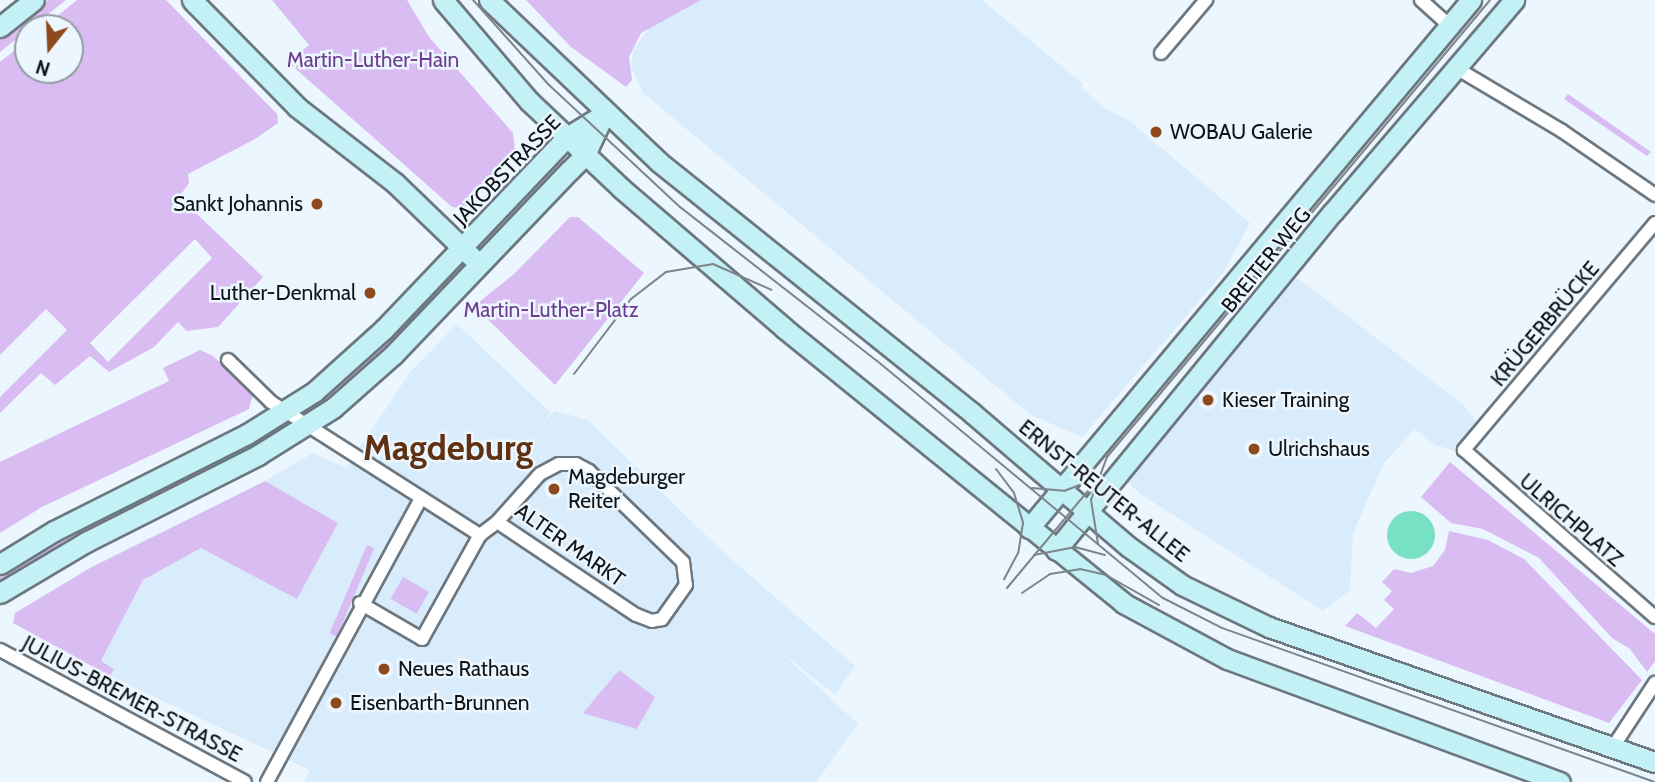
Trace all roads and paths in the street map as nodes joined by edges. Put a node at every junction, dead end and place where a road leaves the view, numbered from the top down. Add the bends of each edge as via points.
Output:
1 (34, 0) edge
2 (192, 0) edge
3 (443, 0) edge
4 (489, 0) edge
5 (1206, 0) edge
6 (1421, 0) edge
7 (1471, 0) edge
8 (1514, 0) edge
9 (1449, 24) junction
10 (0, 27) edge
11 (1161, 53) dead end
12 (1456, 68) junction
13 (604, 114) junction
14 (567, 137) junction
15 (585, 155) junction
16 (1655, 195) edge
17 (1655, 223) edge
18 (462, 248) junction
19 (480, 264) junction
20 (228, 360) dead end
21 (285, 411) junction
22 (311, 424) junction
23 (1464, 450) joint
24 (1063, 489) junction
25 (421, 498) junction
26 (1088, 512) junction
27 (497, 522) junction
28 (1029, 528) junction
29 (480, 535) junction
30 (1056, 550) junction
31 (0, 564) edge
32 (0, 593) edge
33 (360, 603) junction
34 (1655, 617) edge
35 (0, 650) edge
36 (1655, 683) edge
37 (1613, 747) junction
38 (1655, 762) edge
39 (245, 782) edge
40 (267, 782) edge
41 (1560, 782) edge

1 - 10 main road
2 - 18 main road via 298,107 395,183
3 - 14 main road
4 - 13 main road, ERNST-REUTER-ALLEE
5 - 11 street
6 - 9 street
7 - 9 main road, BREITER WEG
8 - 12 main road, BREITER WEG
9 - 24 main road, BREITER WEG via 1414,74 1398,86 1290,212
12 - 16 street via 1555,126
12 - 26 main road, BREITER WEG
13 - 14 main road, JAKOBSTRASSE
13 - 15 main road, JAKOBSTRASSE
13 - 24 main road, ERNST-REUTER-ALLEE
14 - 15 main road
14 - 18 main road, JAKOBSTRASSE
15 - 19 main road, JAKOBSTRASSE
15 - 28 main road via 784,328
17 - 23 street, KRÜGERBRÜCKE
18 - 19 main road
18 - 21 main road, JAKOBSTRASSE via 361,352
19 - 22 main road, JAKOBSTRASSE via 383,365
20 - 21 street
21 - 22 street
21 - 31 main road, JAKOBSTRASSE
22 - 25 street
22 - 32 main road, JAKOBSTRASSE via 67,552
23 - 34 street, ULRICHPLATZ
24 - 26 main road, ERNST-REUTER-ALLEE
24 - 28 main road, BREITER WEG
25 - 29 street
25 - 33 street
26 - 30 main road, BREITER WEG
26 - 37 main road, ERNST-REUTER-ALLEE via 1162,571 1235,613
27 - 27 street, ALTER MARKT via 542,472 559,464 576,464 681,560 687,582 665,616 643,619
27 - 29 street
28 - 30 main road
29 - 33 street via 422,639
30 - 41 main road via 1123,603 1200,647
33 - 40 street
35 - 39 street, JULIUS-BREMER-STRASSE
36 - 37 street
37 - 38 main road, ERNST-REUTER-ALLEE

